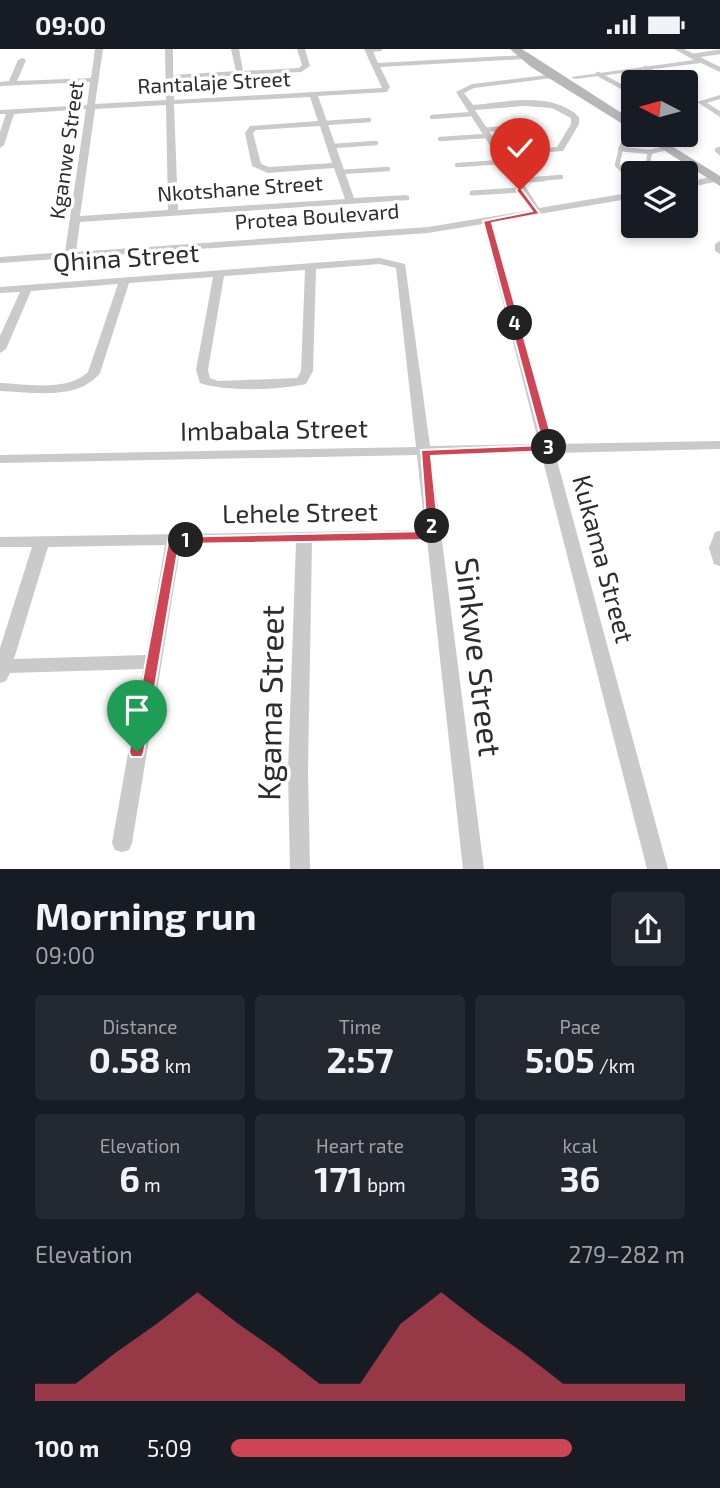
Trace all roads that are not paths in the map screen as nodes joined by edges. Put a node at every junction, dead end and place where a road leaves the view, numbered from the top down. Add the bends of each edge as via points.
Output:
1 (99, 49) edge
2 (169, 49) edge
3 (235, 49) edge
4 (300, 49) edge
5 (369, 49) edge
6 (380, 49) edge
7 (678, 49) edge
8 (719, 52) edge
9 (520, 53) edge
10 (692, 56) junction
11 (22, 60) dead end
12 (701, 61) junction
13 (429, 63) junction
14 (376, 65) junction
15 (645, 68) junction
16 (649, 70) edge
17 (720, 71) edge
18 (240, 74) junction
19 (598, 74) junction
20 (381, 75) junction
21 (552, 76) junction
22 (575, 77) dead end
23 (169, 78) junction
24 (94, 80) junction
25 (12, 83) junction
26 (0, 84) edge
27 (621, 86) edge
28 (314, 96) junction
29 (720, 97) edge
30 (170, 103) junction
31 (91, 107) junction
32 (11, 111) junction
33 (471, 111) junction
34 (0, 112) edge
35 (720, 115) edge
36 (432, 117) dead end
37 (621, 119) edge
38 (369, 120) dead end
39 (325, 123) junction
40 (507, 128) dead end
41 (485, 133) junction
42 (440, 139) dead end
43 (376, 143) dead end
44 (0, 145) edge
45 (333, 146) junction
46 (666, 148) joint
47 (620, 149) joint
48 (650, 152) junction
49 (501, 158) junction
50 (648, 161) edge
51 (457, 165) dead end
52 (340, 169) junction
53 (388, 169) dead end
54 (621, 170) edge
55 (561, 177) dead end
56 (719, 180) edge
57 (698, 183) edge
58 (518, 185) junction
59 (472, 193) dead end
60 (621, 197) edge
61 (406, 198) dead end
62 (350, 201) junction
63 (173, 212) junction
64 (537, 212) junction
65 (76, 219) junction
66 (487, 221) junction
67 (720, 244) edge
68 (720, 251) edge
69 (70, 255) junction
70 (0, 260) edge
71 (311, 267) junction
72 (219, 274) junction
73 (125, 280) junction
74 (27, 288) junction
75 (0, 290) edge
76 (0, 349) edge
77 (0, 387) edge
78 (720, 445) edge
79 (549, 449) junction
80 (425, 453) junction
81 (0, 459) edge
82 (433, 535) junction
83 (720, 536) edge
84 (304, 538) junction
85 (174, 540) junction
86 (42, 541) junction
87 (0, 543) edge
88 (720, 560) edge
89 (151, 662) junction
90 (1, 671) edge
91 (122, 843) dead end
92 (300, 869) edge
93 (474, 869) edge
94 (658, 869) edge

1 - 24 street, Kganwe Street
2 - 23 street
3 - 18 street
4 - 18 street via 306,66 301,70
5 - 6 lane
5 - 14 street
7 - 10 street
8 - 10 lane
9 - 13 street
9 - 21 street
10 - 12 street
11 - 25 street
12 - 15 street
12 - 17 street
13 - 14 street
13 - 20 street
14 - 20 street
15 - 16 lane
15 - 19 street
18 - 23 street
19 - 22 street
19 - 27 lane
20 - 28 street, Rantalaje Street via 386,87 381,91
21 - 33 street via 463,89 460,94
21 - 37 street
23 - 30 street
24 - 25 street
24 - 31 street, Kganwe Street
25 - 26 street
28 - 30 street, Rantalaje Street
28 - 39 street
29 - 35 street via 701,102
30 - 31 street, Rantalaje Street
30 - 63 street
31 - 32 street, Rantalaje Street
31 - 65 street, Kganwe Street
32 - 34 street, Rantalaje Street
32 - 44 street
33 - 36 lane
33 - 41 street
33 - 49 street via 547,104 575,117 560,149
38 - 39 lane
39 - 45 street
39 - 52 street via 253,128 248,133 254,161 268,170
40 - 41 lane
41 - 42 lane
41 - 49 street
43 - 45 lane
45 - 52 street
46 - 48 lane
46 - 56 street
47 - 48 lane
47 - 54 lane via 617,165
48 - 50 lane
49 - 51 lane
49 - 58 street
52 - 53 lane
52 - 62 street
55 - 58 lane
56 - 57 street
58 - 59 lane
58 - 64 street
60 - 64 street, Protea Boulevard
61 - 62 street, Nkotshane Street
62 - 63 street, Nkotshane Street
63 - 65 street, Nkotshane Street
64 - 66 street, Protea Boulevard
65 - 69 street, Kganwe Street
66 - 69 street, Protea Boulevard via 428,230
66 - 79 street, Kukama Street
67 - 68 street
69 - 70 street, Protea Boulevard
71 - 72 street, Qhina Street
71 - 72 street via 307,371 302,381 291,383 217,385 204,380
71 - 80 street, Qhina Street via 380,261 401,266
72 - 73 street, Qhina Street
73 - 74 street, Qhina Street
73 - 77 street via 88,381 74,387
74 - 75 street, Qhina Street
74 - 76 street
78 - 79 street, Imbabala Street
79 - 80 street, Imbabala Street
79 - 94 street, Kukama Street
80 - 81 street, Imbabala Street
80 - 82 street, Sinkwe Street
82 - 84 street, Lehele Street
82 - 93 street, Sinkwe Street
83 - 88 street
84 - 85 street, Lehele Street
84 - 92 street, Kgama Street
85 - 86 street, Lehele Street
85 - 89 street
86 - 87 street, Lehele Street
86 - 90 street
89 - 90 street
89 - 91 street

